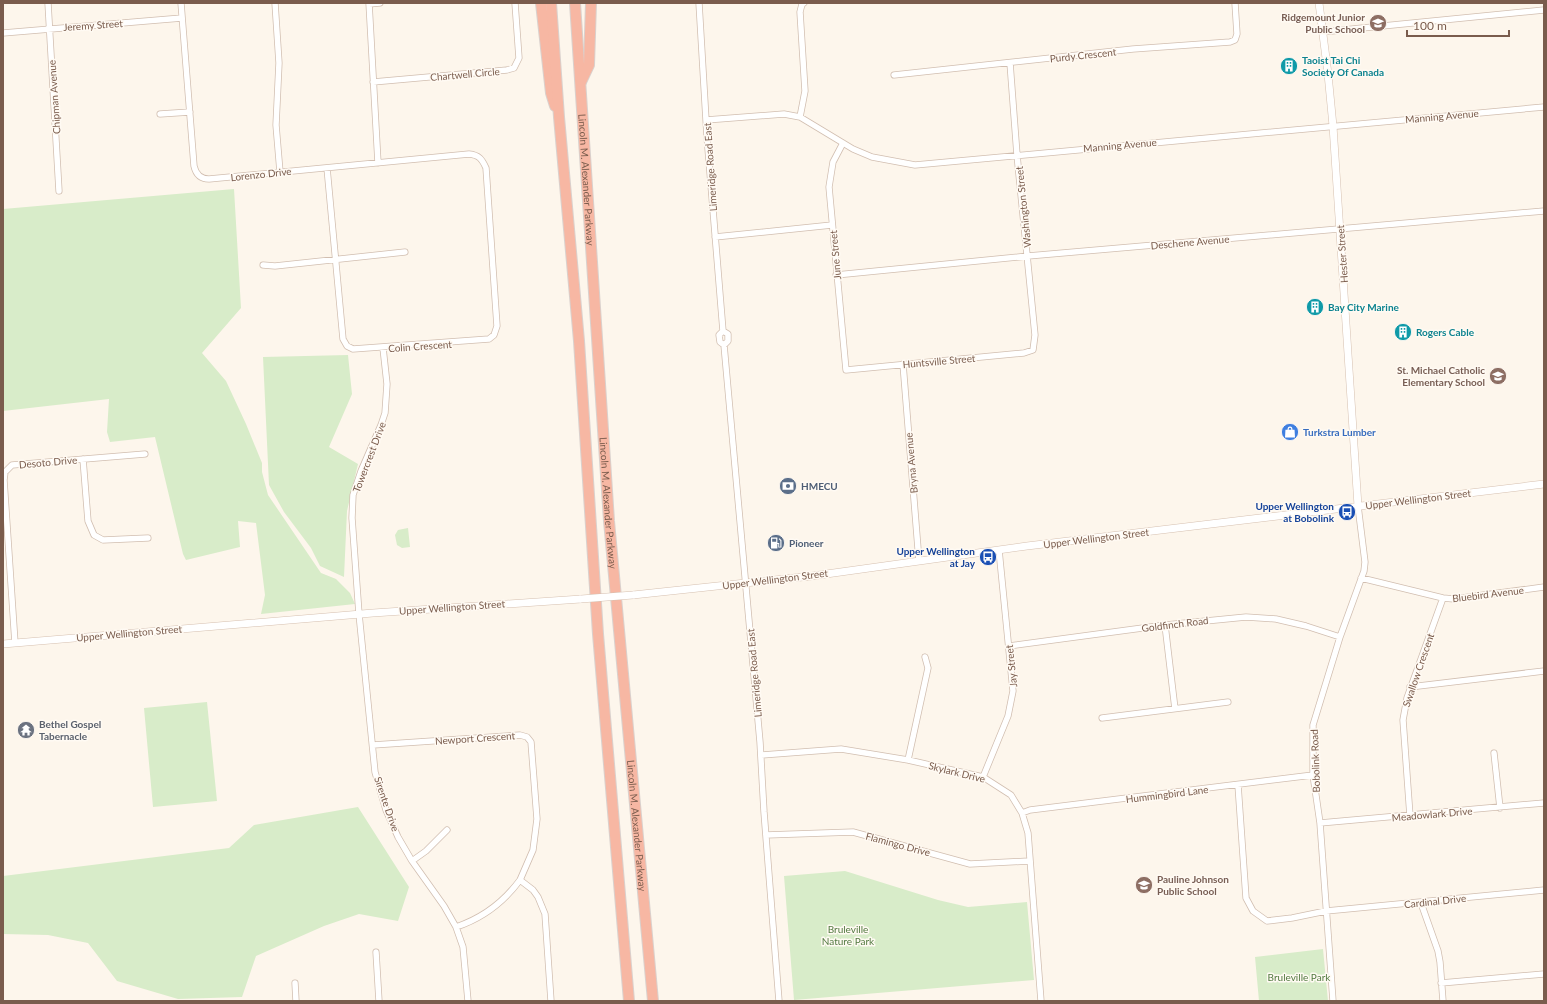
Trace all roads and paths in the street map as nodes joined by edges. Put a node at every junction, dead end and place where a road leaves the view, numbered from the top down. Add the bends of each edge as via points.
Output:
1 (48, 3) edge
2 (181, 3) edge
3 (274, 3) edge
4 (380, 3) edge
5 (515, 3) edge
6 (541, 3) edge
7 (551, 3) edge
8 (575, 3) edge
9 (591, 3) edge
10 (699, 3) edge
11 (804, 3) edge
12 (1234, 3) edge
13 (1319, 3) edge
14 (369, 4) edge
15 (1544, 10) edge
16 (182, 18) junction
17 (49, 28) junction
18 (1322, 32) junction
19 (3, 33) edge
20 (1010, 63) junction
21 (894, 75) dead end
22 (373, 82) junction
23 (581, 82) junction
24 (1544, 107) edge
25 (190, 112) junction
26 (160, 114) dead end
27 (559, 116) junction
28 (800, 117) junction
29 (706, 120) junction
30 (1332, 126) junction
31 (843, 143) junction
32 (1017, 155) junction
33 (482, 159) joint
34 (378, 163) junction
35 (327, 168) junction
36 (280, 172) junction
37 (59, 190) dead end
38 (1544, 211) edge
39 (832, 225) junction
40 (1340, 228) junction
41 (715, 236) junction
42 (405, 252) dead end
43 (1028, 256) junction
44 (335, 259) junction
45 (263, 265) dead end
46 (836, 275) junction
47 (383, 348) junction
48 (1032, 350) joint
49 (903, 364) junction
50 (846, 370) joint
51 (145, 454) dead end
52 (83, 459) junction
53 (1544, 484) edge
54 (1358, 506) junction
55 (5, 528) edge
56 (148, 538) dead end
57 (999, 550) junction
58 (919, 561) junction
59 (1361, 578) junction
60 (746, 583) junction
61 (1544, 587) edge
62 (1442, 598) junction
63 (359, 614) junction
64 (1165, 625) junction
65 (1340, 637) junction
66 (15, 643) junction
67 (3, 644) edge
68 (1008, 646) junction
69 (925, 657) dead end
70 (1544, 671) edge
71 (1410, 688) junction
72 (1228, 702) dead end
73 (1175, 709) junction
74 (1102, 718) dead end
75 (373, 745) junction
76 (1494, 753) dead end
77 (761, 755) junction
78 (908, 760) junction
79 (1313, 775) junction
80 (983, 777) junction
81 (1238, 784) junction
82 (1544, 803) edge
83 (1500, 808) junction
84 (1022, 813) junction
85 (1410, 816) junction
86 (1320, 823) junction
87 (448, 830) dead end
88 (766, 835) junction
89 (412, 861) junction
90 (1029, 861) junction
91 (520, 879) junction
92 (1544, 890) edge
93 (1422, 903) junction
94 (1326, 911) junction
95 (456, 927) junction
96 (376, 952) dead end
97 (1544, 974) edge
98 (295, 983) dead end
99 (1441, 984) junction
100 (296, 1001) edge
101 (379, 1001) edge
102 (468, 1001) edge
103 (551, 1001) edge
104 (629, 1001) edge
105 (653, 1001) edge
106 (779, 1001) edge
107 (1041, 1001) edge
108 (1333, 1001) edge
109 (1443, 1001) edge

1 - 17 street, Chipman Avenue
2 - 16 street, Lorenzo Drive
3 - 36 street via 279,63 276,125
4 - 14 street
5 - 22 street, Chartwell Circle via 520,58 514,68
6 - 27 highway via 550,93
7 - 27 highway, Lincoln M. Alexander Parkway
8 - 23 highway, Lincoln M. Alexander Parkway
9 - 23 highway via 589,65
10 - 29 street, Limeridge Road East
11 - 28 street via 800,12 805,91
12 - 20 street, Purdy Crescent via 1237,34 1235,40 1230,42 1133,49
13 - 18 main road, Hester Street
14 - 22 street
15 - 18 street
16 - 17 street, Jeremy Street
16 - 25 street, Lorenzo Drive
17 - 19 street, Jeremy Street
17 - 37 street, Chipman Avenue
18 - 30 main road, Hester Street
20 - 21 street, Purdy Crescent
20 - 32 street, Washington Street
22 - 34 street
23 - 105 highway, Lincoln M. Alexander Parkway via 610,521
24 - 30 street, Manning Avenue
25 - 26 street
25 - 36 street, Lorenzo Drive via 194,166 196,173 201,177 209,180
27 - 104 highway, Lincoln M. Alexander Parkway
28 - 29 street, Manning Avenue via 784,114
28 - 31 street, Manning Avenue
29 - 41 street, Limeridge Road East
30 - 32 street, Manning Avenue
30 - 40 main road, Hester Street
31 - 32 street, Manning Avenue via 872,157 916,165
31 - 39 street, June Street via 833,162 830,180
32 - 43 street, Washington Street
33 - 34 street, Lorenzo Drive via 475,154 469,154
33 - 47 street, Colin Crescent via 486,168 496,310 497,326 494,335 489,340
34 - 35 street, Lorenzo Drive
35 - 36 street, Lorenzo Drive
35 - 44 street, Colin Crescent
38 - 40 street, Deschene Avenue
39 - 41 street
39 - 46 street, June Street
40 - 43 street, Deschene Avenue
40 - 54 main road, Hester Street
41 - 60 street, Limeridge Road East via 723,331 728,334 728,341 724,345
42 - 44 street
43 - 46 street, Deschene Avenue
43 - 48 street, Washington Street via 1035,335
44 - 45 street
44 - 47 street, Colin Crescent via 343,339 347,346 353,349
46 - 50 street, June Street
47 - 63 street, Towercrest Drive via 387,384 385,413 354,495 352,518
48 - 49 street, Huntsville Street via 1024,353
49 - 50 street, Huntsville Street
49 - 58 street, Bryna Avenue
51 - 52 street, Desoto Drive
52 - 55 street, Desoto Drive via 12,465 5,472 4,480
52 - 56 street via 88,521 94,535 103,540
53 - 54 main road, Upper Wellington Street
54 - 57 main road, Upper Wellington Street
54 - 59 street, Bobolink Road via 1365,562
55 - 66 street, Desoto Drive
57 - 58 main road, Upper Wellington Street
57 - 68 street, Jay Street
58 - 60 main road, Upper Wellington Street
59 - 62 street, Bluebird Avenue
59 - 65 street, Bobolink Road
60 - 63 main road, Upper Wellington Street, bridge via 633,595
60 - 77 street, Limeridge Road East
61 - 62 street, Bluebird Avenue via 1461,599
62 - 71 street, Swallow Crescent
63 - 66 main road, Upper Wellington Street
63 - 75 street, Sirente Drive
64 - 65 street, Goldfinch Road via 1246,617 1276,619
64 - 68 street, Goldfinch Road
64 - 73 street
65 - 79 street, Bobolink Road via 1313,725
66 - 67 main road, Upper Wellington Street
68 - 80 street, Jay Street via 1013,691 1011,704
69 - 78 street via 928,668
70 - 71 street
71 - 85 street, Swallow Crescent via 1403,720
72 - 73 street
73 - 74 street
75 - 89 street, Sirente Drive via 375,772 386,810
75 - 91 street, Newport Crescent via 520,735 527,737 531,742 537,819 533,850
76 - 83 street
77 - 78 street, Skylark Drive via 841,749
77 - 88 street, Limeridge Road East
78 - 80 street, Skylark Drive
79 - 81 street, Hummingbird Lane
79 - 86 street, Bobolink Road
80 - 84 street, Skylark Drive via 1011,795
81 - 84 street, Hummingbird Lane
81 - 94 street, Cardinal Drive via 1246,898 1253,911 1267,921
82 - 83 street, Meadowlark Drive
83 - 85 street, Meadowlark Drive
84 - 90 street, Skylark Drive via 1028,834
85 - 86 street, Meadowlark Drive
86 - 94 street, Bobolink Road
87 - 89 street
88 - 90 street, Flamingo Drive via 853,832 970,864
88 - 106 street, Limeridge Road East
89 - 95 street, Sirente Drive
90 - 107 street, Skylark Drive
91 - 95 street, Newport Crescent via 506,898 491,910
91 - 103 street via 533,890 545,914
92 - 93 street, Cardinal Drive
93 - 94 street, Cardinal Drive
93 - 99 street via 1438,951
94 - 108 street, Bobolink Road
95 - 102 street, Sirente Drive via 463,947
96 - 101 street
97 - 99 street
98 - 100 street
99 - 109 street

